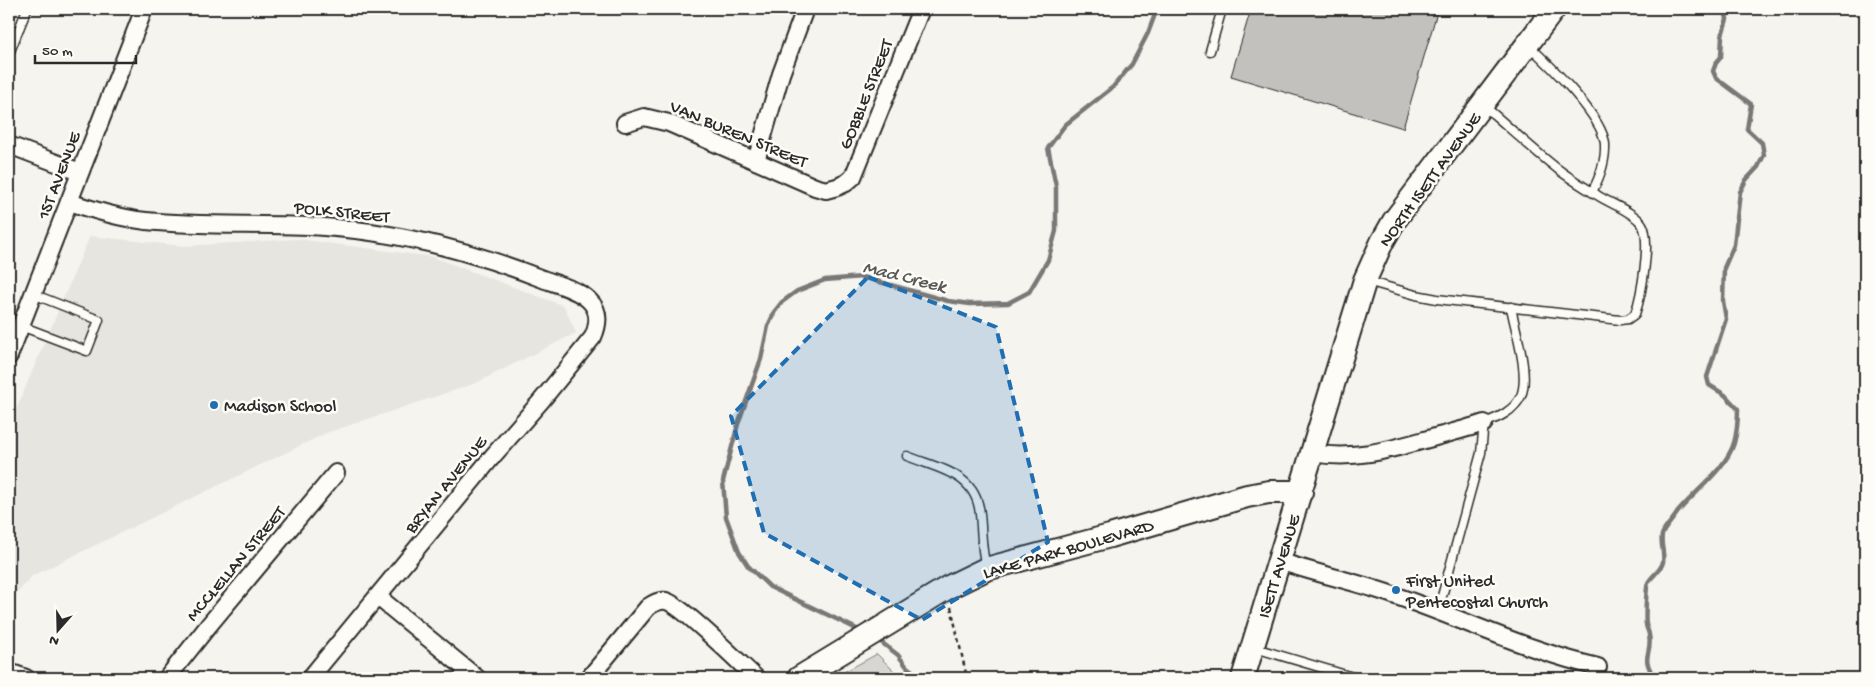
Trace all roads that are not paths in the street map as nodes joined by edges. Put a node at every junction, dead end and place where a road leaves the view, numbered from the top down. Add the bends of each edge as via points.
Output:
1 (27, 9) edge
2 (144, 9) edge
3 (805, 9) edge
4 (921, 9) edge
5 (1222, 9) edge
6 (1552, 9) edge
7 (1527, 44) junction
8 (1210, 50) dead end
9 (9, 54) edge
10 (1482, 104) junction
11 (625, 123) dead end
12 (9, 145) edge
13 (756, 161) junction
14 (80, 172) junction
15 (837, 187) joint
16 (1592, 192) junction
17 (69, 202) junction
18 (1365, 280) junction
19 (33, 294) junction
20 (1511, 306) junction
21 (597, 310) joint
22 (21, 326) junction
23 (9, 356) edge
24 (1484, 423) junction
25 (1312, 453) junction
26 (907, 456) dead end
27 (336, 473) dead end
28 (1301, 492) junction
29 (1279, 561) junction
30 (986, 569) junction
31 (378, 597) junction
32 (1438, 611) junction
33 (1252, 648) junction
34 (1598, 667) dead end
35 (9, 672) edge
36 (467, 675) edge
37 (26, 678) edge
38 (167, 678) edge
39 (310, 678) edge
40 (589, 678) edge
41 (756, 678) edge
42 (799, 678) edge
43 (1243, 678) edge
44 (1356, 678) edge

1 - 9 lane
2 - 14 street, 1ST AVENUE
3 - 13 street via 781,74
4 - 15 street, GOBBLE STREET via 853,177
5 - 8 lane
6 - 7 street, NORTH ISETT AVENUE
7 - 10 street, NORTH ISETT AVENUE
7 - 16 lane via 1554,69 1602,131 1604,162
10 - 16 lane via 1559,170
10 - 18 street, NORTH ISETT AVENUE via 1394,221
11 - 13 street, VAN BUREN STREET via 644,116 653,118
12 - 14 street
13 - 15 street, VAN BUREN STREET via 815,187 826,190
14 - 17 street, 1ST AVENUE
16 - 20 lane via 1642,224 1646,248 1634,314 1620,320
17 - 19 street, 1ST AVENUE
17 - 21 street, POLK STREET via 146,221 324,227 403,238 517,269 578,293 590,300
18 - 20 lane via 1423,297
18 - 25 street, NORTH ISETT AVENUE
19 - 22 street, 1ST AVENUE
19 - 22 lane via 99,320 87,351
20 - 24 lane via 1523,367 1521,396 1506,412
21 - 31 street, BRYAN AVENUE via 598,325 593,337
22 - 23 street, 1ST AVENUE
24 - 25 street via 1418,443 1358,455
24 - 32 lane via 1481,453
25 - 28 street, ISETT AVENUE
26 - 30 lane via 959,477 971,487 980,512 980,541
27 - 38 street, MCCLELLAN STREET
28 - 29 street, ISETT AVENUE
28 - 30 street, LAKE PARK BOULEVARD via 1247,496
29 - 32 street
29 - 33 street, ISETT AVENUE
30 - 42 street, LAKE PARK BOULEVARD via 948,588
31 - 36 street
31 - 39 street, BRYAN AVENUE
32 - 34 street via 1525,646
33 - 43 street, ISETT AVENUE
33 - 44 lane
35 - 37 street
40 - 41 street via 648,607 656,601 667,601 686,614

